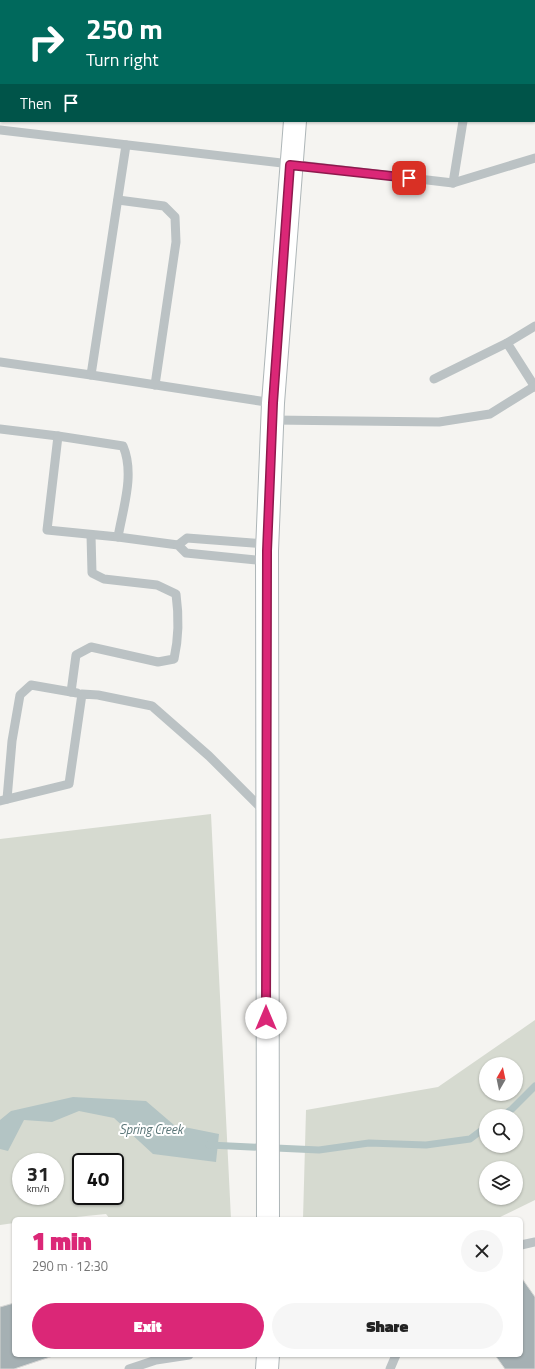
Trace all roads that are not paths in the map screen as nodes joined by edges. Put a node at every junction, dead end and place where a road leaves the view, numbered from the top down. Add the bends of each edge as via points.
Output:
1 (295, 122) edge
2 (463, 122) edge
3 (0, 130) edge
4 (126, 145) junction
5 (535, 158) edge
6 (290, 165) junction
7 (453, 183) junction
8 (118, 200) junction
9 (535, 326) edge
10 (507, 343) junction
11 (0, 362) edge
12 (90, 375) junction
13 (434, 379) dead end
14 (155, 385) junction
15 (535, 386) edge
16 (273, 412) junction
17 (0, 429) edge
18 (58, 436) junction
19 (91, 535) junction
20 (118, 537) junction
21 (178, 545) junction
22 (267, 553) junction
23 (71, 692) junction
24 (82, 694) junction
25 (4, 800) edge
26 (267, 814) junction
27 (268, 1217) edge
28 (535, 1242) edge
29 (523, 1245) edge
30 (176, 1357) edge
31 (268, 1357) edge
32 (395, 1357) edge
33 (129, 1369) edge
34 (267, 1369) edge
35 (390, 1369) edge

1 - 6 street
2 - 7 lane
3 - 4 lane
4 - 6 lane
4 - 8 lane
5 - 7 lane
6 - 7 lane
6 - 16 street
8 - 12 lane
8 - 14 lane via 164,206 175,217 176,242
9 - 10 lane
10 - 13 lane
10 - 15 lane
11 - 12 lane
12 - 14 lane
14 - 16 lane
15 - 16 lane via 490,414 439,422
16 - 22 street
17 - 18 lane
18 - 19 lane via 47,530
18 - 20 lane via 123,446 128,457 129,474
19 - 20 lane
19 - 23 lane via 92,573 104,579 157,586 176,594 177,644 174,659 158,662 91,648 76,655
20 - 21 lane
21 - 22 lane via 186,553
21 - 22 lane via 187,538
22 - 26 street
23 - 24 lane
23 - 25 lane via 31,685 20,695
24 - 25 lane via 69,784
24 - 26 lane via 152,706 209,756
26 - 27 street
28 - 29 lane
30 - 33 lane via 156,1360
31 - 34 street
32 - 35 lane

